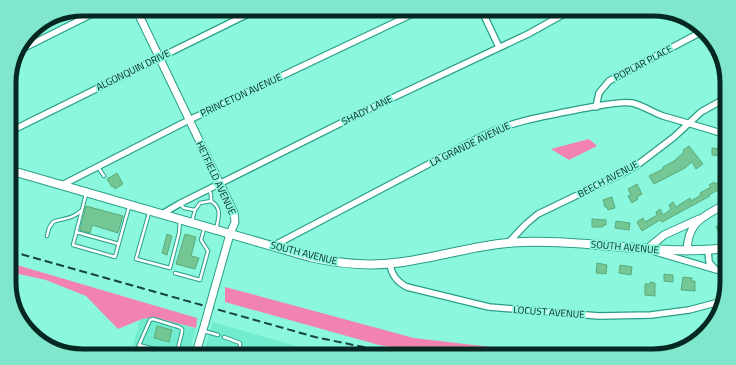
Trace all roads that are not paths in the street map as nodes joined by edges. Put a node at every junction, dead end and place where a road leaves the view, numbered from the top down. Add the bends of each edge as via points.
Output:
1 (88, 16) edge
2 (139, 16) edge
3 (244, 16) edge
4 (408, 16) edge
5 (484, 16) edge
6 (560, 16) edge
7 (698, 34) edge
8 (27, 46) edge
9 (499, 47) junction
10 (159, 57) junction
11 (720, 101) edge
12 (596, 107) junction
13 (189, 120) junction
14 (688, 123) junction
15 (16, 128) edge
16 (720, 133) edge
17 (98, 167) junction
18 (16, 172) edge
19 (104, 176) dead end
20 (219, 184) junction
21 (62, 185) junction
22 (209, 189) junction
23 (87, 192) junction
24 (211, 201) junction
25 (179, 204) junction
26 (130, 205) junction
27 (720, 207) edge
28 (82, 210) junction
29 (150, 210) junction
30 (195, 210) junction
31 (162, 214) junction
32 (701, 218) junction
33 (180, 219) junction
34 (191, 222) junction
35 (205, 226) junction
36 (215, 230) junction
37 (76, 232) junction
38 (230, 234) junction
39 (47, 236) dead end
40 (508, 242) junction
41 (119, 244) junction
42 (273, 246) junction
43 (647, 249) junction
44 (720, 249) edge
45 (708, 250) junction
46 (687, 251) junction
47 (390, 263) junction
48 (716, 269) junction
49 (720, 270) edge
50 (175, 273) dead end
51 (717, 303) edge
52 (203, 331) junction
53 (218, 335) dead end
54 (224, 337) dead end
55 (139, 345) junction
56 (138, 349) edge
57 (153, 349) edge
58 (178, 349) edge
59 (197, 349) edge
60 (239, 349) edge

1 - 8 street
2 - 10 street, HETFIELD AVENUE
3 - 10 street, ALGONQUIN DRIVE
4 - 13 street, PRINCETON AVENUE
5 - 9 street
6 - 9 street, SHADY LANE
7 - 12 street, POPLAR PLACE via 609,82 599,93
9 - 20 street, SHADY LANE
10 - 13 street, HETFIELD AVENUE
10 - 15 street, ALGONQUIN DRIVE
11 - 14 street, BEECH AVENUE
12 - 14 street, LA GRANDE AVENUE via 630,103
12 - 42 street, LA GRANDE AVENUE via 524,120 496,129
13 - 17 street, PRINCETON AVENUE
13 - 20 street, HETFIELD AVENUE
14 - 16 street, LA GRANDE AVENUE
14 - 40 street, BEECH AVENUE via 636,166 538,214
17 - 19 lane
17 - 21 street, PRINCETON AVENUE
18 - 21 main road, SOUTH AVENUE
20 - 22 street, SHADY LANE
20 - 38 street, HETFIELD AVENUE via 234,213 235,222
21 - 23 main road, SOUTH AVENUE
22 - 24 lane
22 - 25 street, SHADY LANE
23 - 26 main road, SOUTH AVENUE
23 - 28 lane
24 - 30 lane via 200,203
24 - 36 lane via 216,204 219,211
25 - 30 lane
25 - 31 street, SHADY LANE
26 - 29 main road, SOUTH AVENUE
26 - 41 lane
27 - 32 street
28 - 37 lane
28 - 39 lane via 66,220 53,222
29 - 31 main road, SOUTH AVENUE
29 - 33 lane via 136,259 170,268 180,233
30 - 34 lane
31 - 33 main road, SOUTH AVENUE
32 - 43 street via 664,235
32 - 46 street via 689,235
33 - 34 main road, SOUTH AVENUE
34 - 35 main road, SOUTH AVENUE
35 - 36 main road, SOUTH AVENUE
35 - 50 lane via 201,240 208,251 200,280
36 - 38 main road, SOUTH AVENUE
37 - 41 lane
37 - 41 lane via 72,245 115,257
38 - 42 main road, SOUTH AVENUE
38 - 52 street, HETFIELD AVENUE, bridge
40 - 43 main road, SOUTH AVENUE via 576,242
40 - 47 main road, SOUTH AVENUE
42 - 47 main road, SOUTH AVENUE via 328,261 373,265
43 - 46 main road, SOUTH AVENUE
43 - 48 street
44 - 45 main road, SOUTH AVENUE
45 - 46 main road, SOUTH AVENUE
45 - 48 street via 709,262
47 - 51 street, LOCUST AVENUE via 394,277 402,285 489,307 599,316 689,310
48 - 49 street
52 - 53 lane
52 - 59 street, HETFIELD AVENUE
54 - 60 lane via 240,343
55 - 56 lane
55 - 57 lane
55 - 58 lane via 150,320 153,319 182,329

